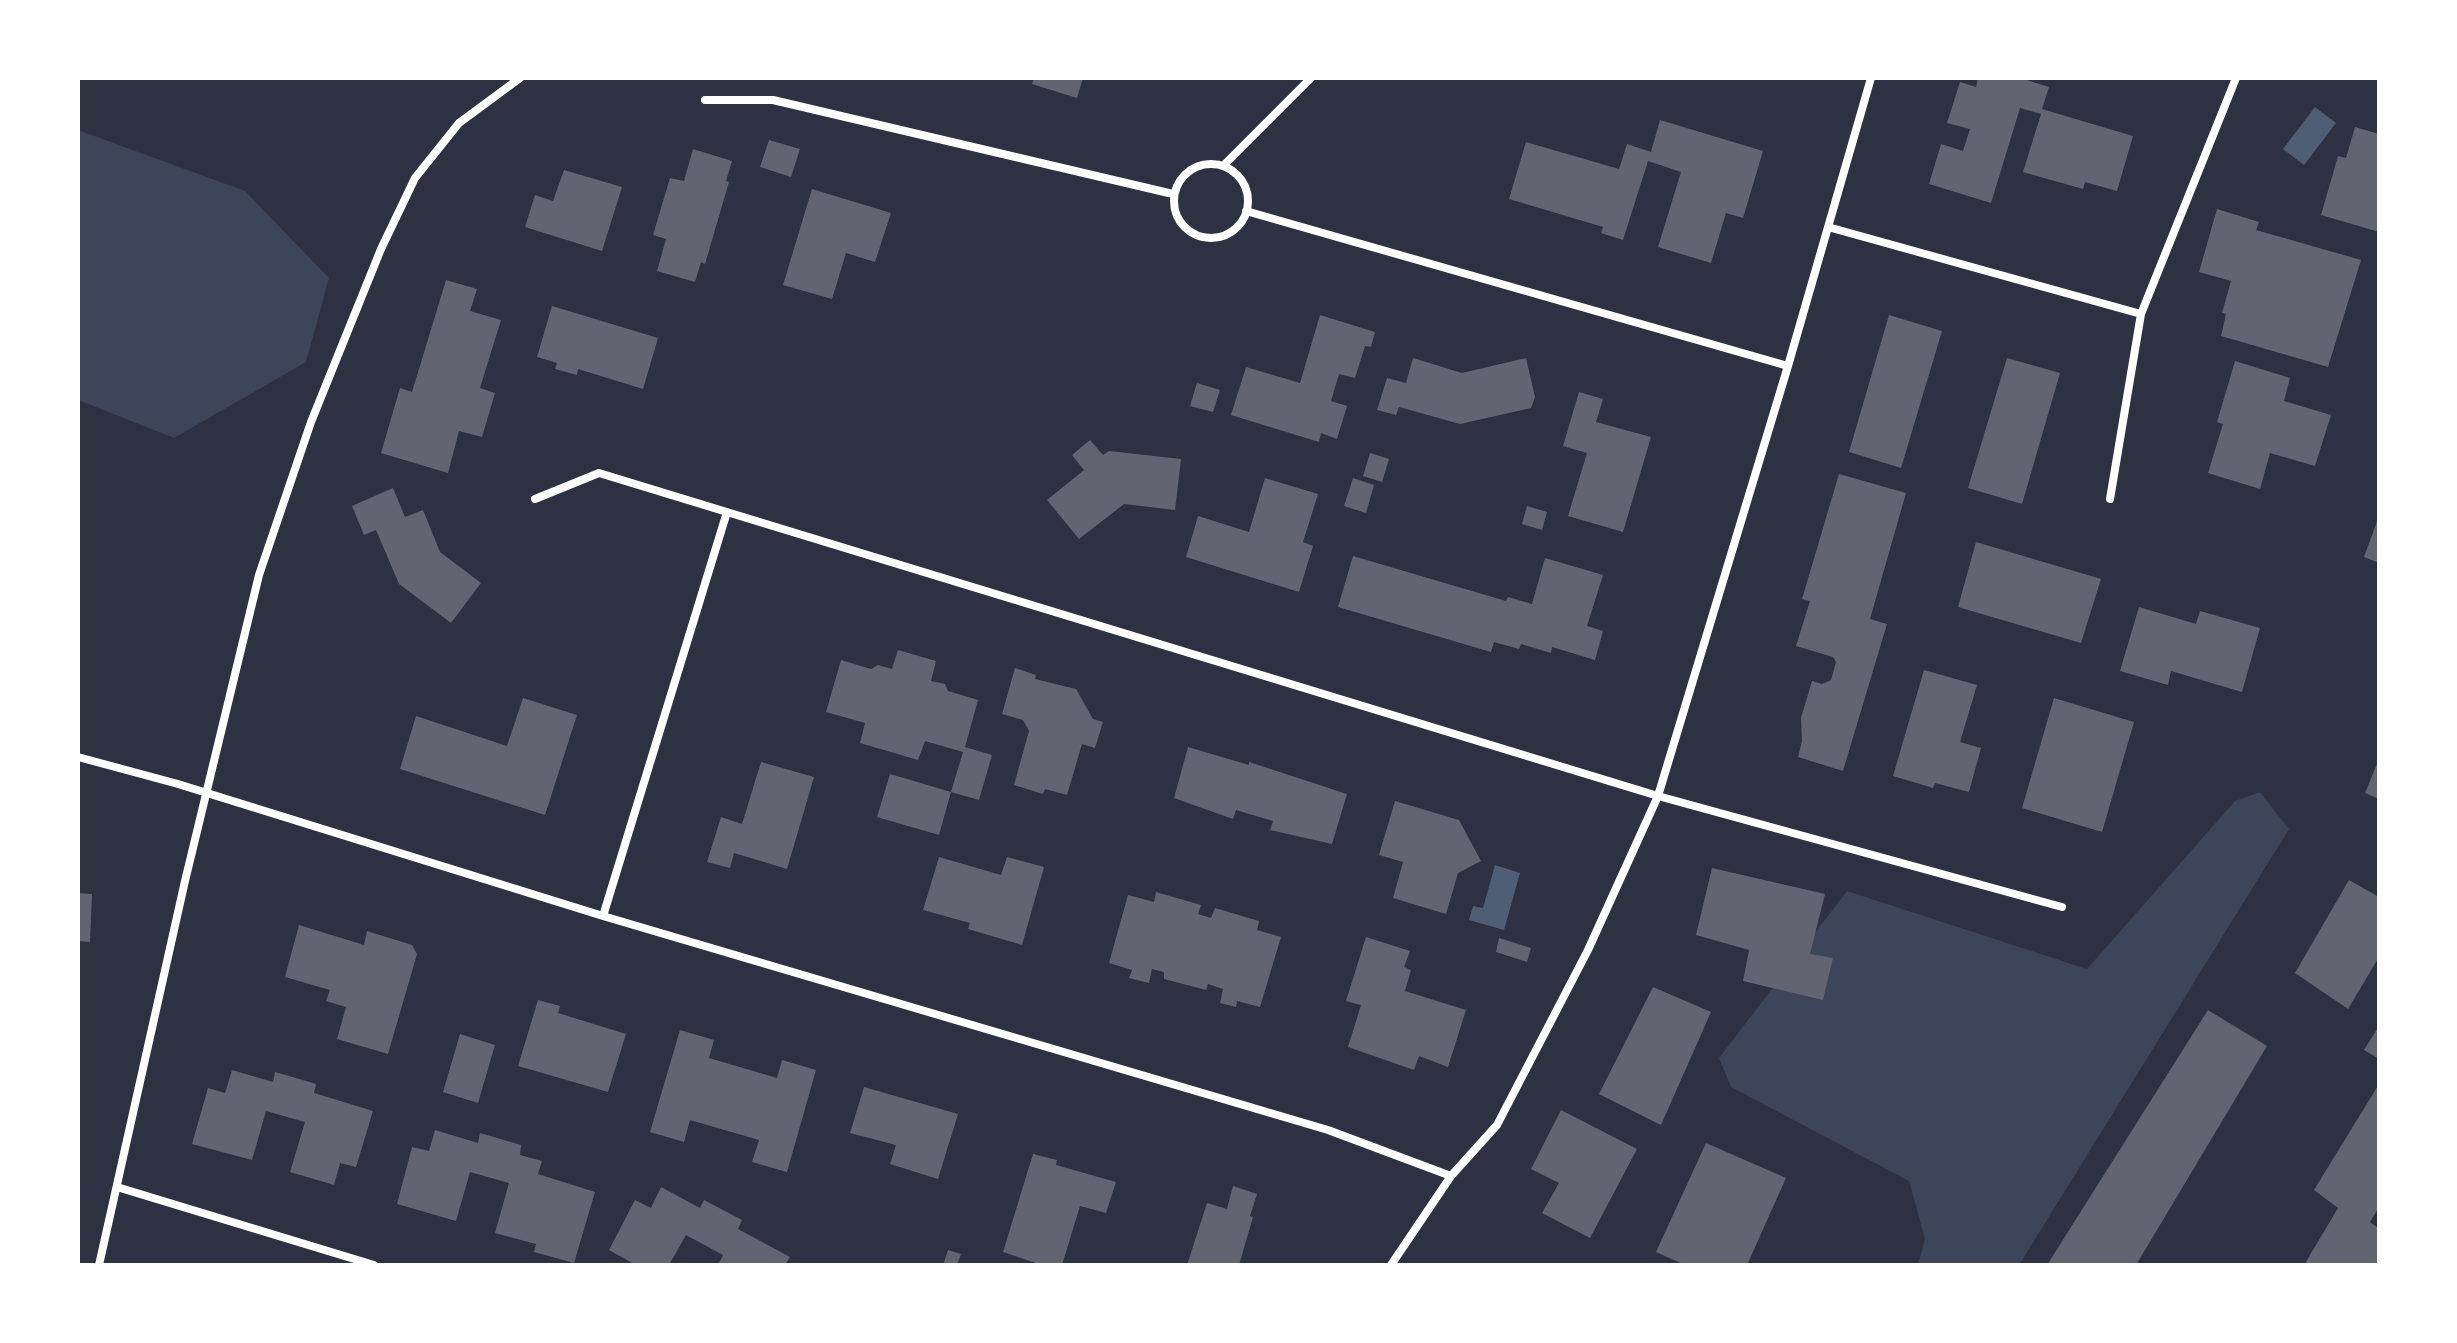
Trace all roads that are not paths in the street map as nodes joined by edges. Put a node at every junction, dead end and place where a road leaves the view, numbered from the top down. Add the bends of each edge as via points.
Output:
1 (520, 78) edge
2 (1311, 78) edge
3 (1871, 78) edge
4 (2236, 78) edge
5 (705, 100) dead end
6 (1224, 165) junction
7 (1173, 194) junction
8 (1246, 211) junction
9 (1828, 227) junction
10 (2141, 314) junction
11 (1788, 366) junction
12 (535, 499) dead end
13 (2110, 499) dead end
14 (727, 512) junction
15 (78, 757) edge
16 (206, 793) junction
17 (1658, 796) junction
18 (2062, 907) dead end
19 (603, 916) junction
20 (1451, 1176) junction
21 (117, 1187) junction
22 (99, 1265) edge
23 (374, 1265) edge
24 (1391, 1265) edge

1 - 16 street via 459,123 415,178 381,249 311,422 259,575
2 - 6 street
3 - 9 street
4 - 10 street
5 - 7 street via 773,100
6 - 7 street via 1192,167
6 - 8 street via 1245,184
7 - 8 street via 1179,221 1202,237 1229,234
8 - 11 street
9 - 10 street
9 - 11 street
10 - 13 street
11 - 17 street
12 - 14 street via 599,473
14 - 17 street
14 - 19 street
15 - 16 street
16 - 19 street
16 - 21 street
17 - 18 street
17 - 20 street via 1588,950 1497,1125
19 - 20 street via 1328,1130
20 - 24 street
21 - 22 street
21 - 23 street

